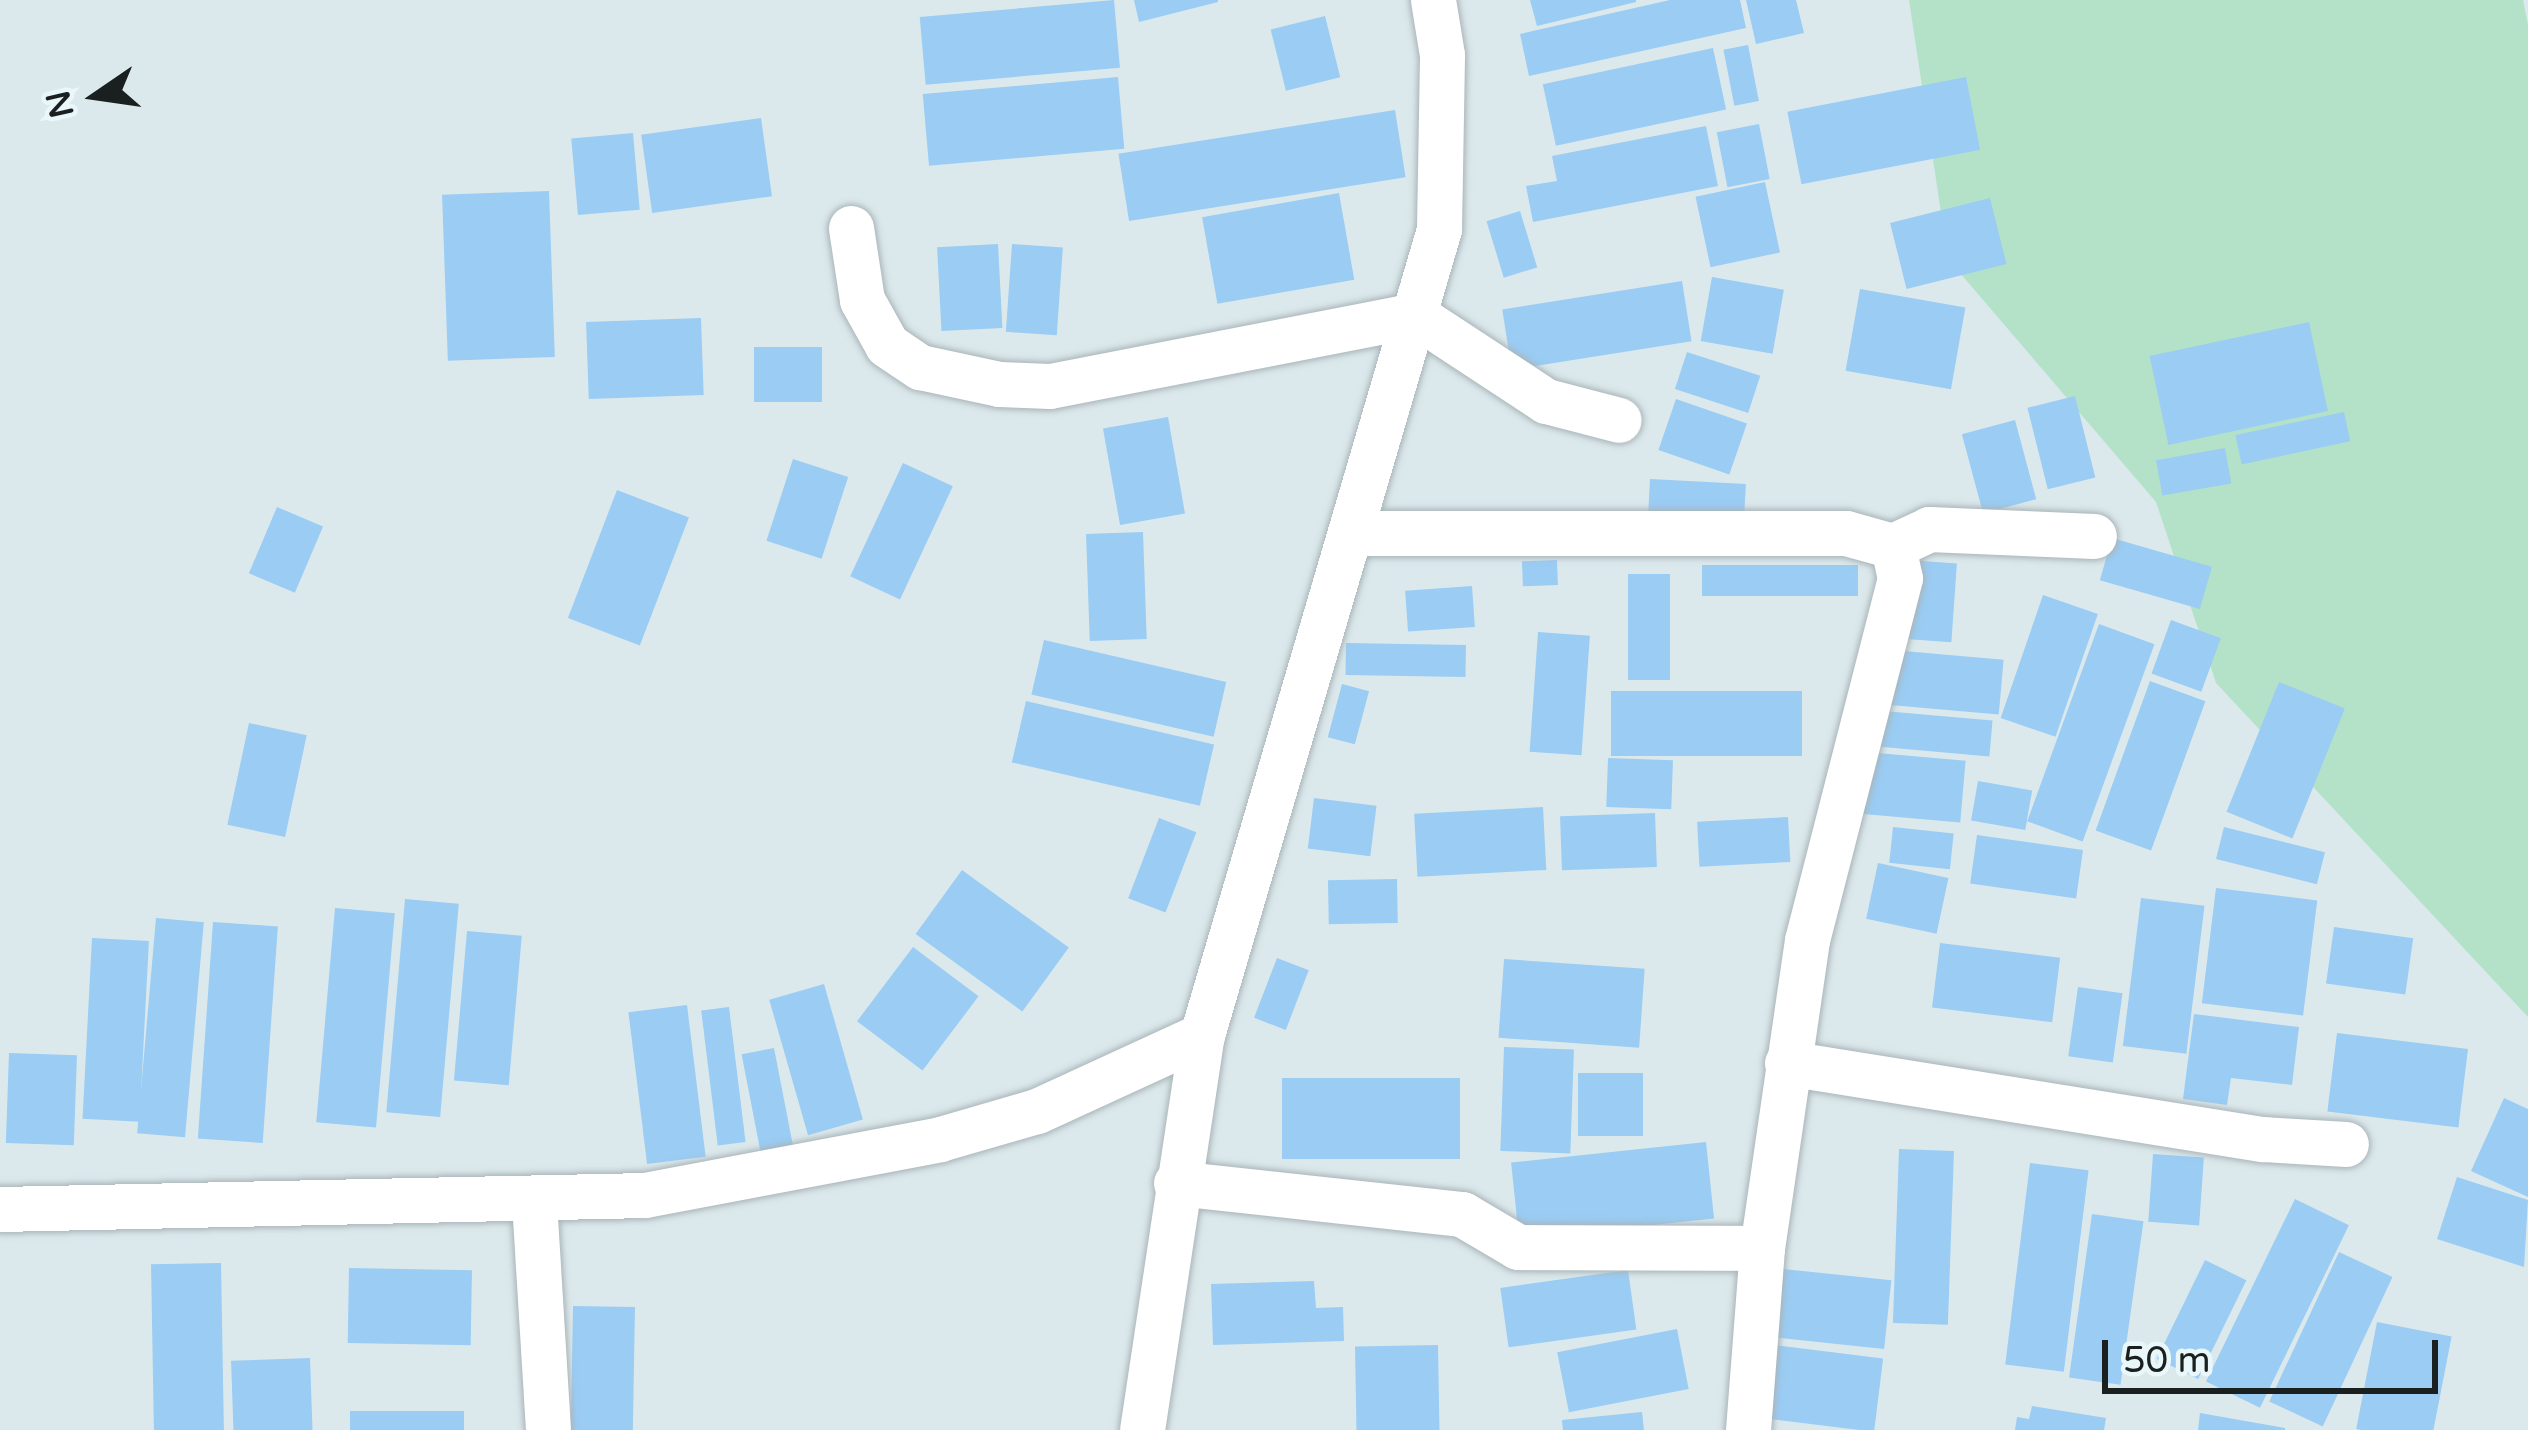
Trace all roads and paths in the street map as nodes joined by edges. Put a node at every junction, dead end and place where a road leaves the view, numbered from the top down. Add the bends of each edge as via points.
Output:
1 (1433, 0) edge
2 (851, 228) dead end
3 (1415, 315) junction
4 (1619, 420) dead end
5 (1352, 533) junction
6 (2094, 536) dead end
7 (1893, 546) junction
8 (1202, 1035) junction
9 (1787, 1063) junction
10 (2346, 1144) dead end
11 (1176, 1184) junction
12 (534, 1201) junction
13 (0, 1209) edge
14 (1762, 1248) junction
15 (548, 1430) edge
16 (1142, 1430) edge
17 (1748, 1430) edge

1 - 3 street via 1442,56 1439,230
2 - 3 street via 862,300 887,345 920,368 999,384 1050,386
3 - 4 street via 1546,401
3 - 5 street
5 - 7 street via 1846,533
5 - 8 street
6 - 7 street via 1929,529
7 - 9 street via 1900,578 1807,940
8 - 11 street
8 - 12 street via 1037,1111 940,1139 645,1195
9 - 10 street via 2263,1139
9 - 14 street
11 - 14 street via 1462,1214 1518,1247
11 - 16 street
12 - 13 street
12 - 15 street
14 - 17 street

